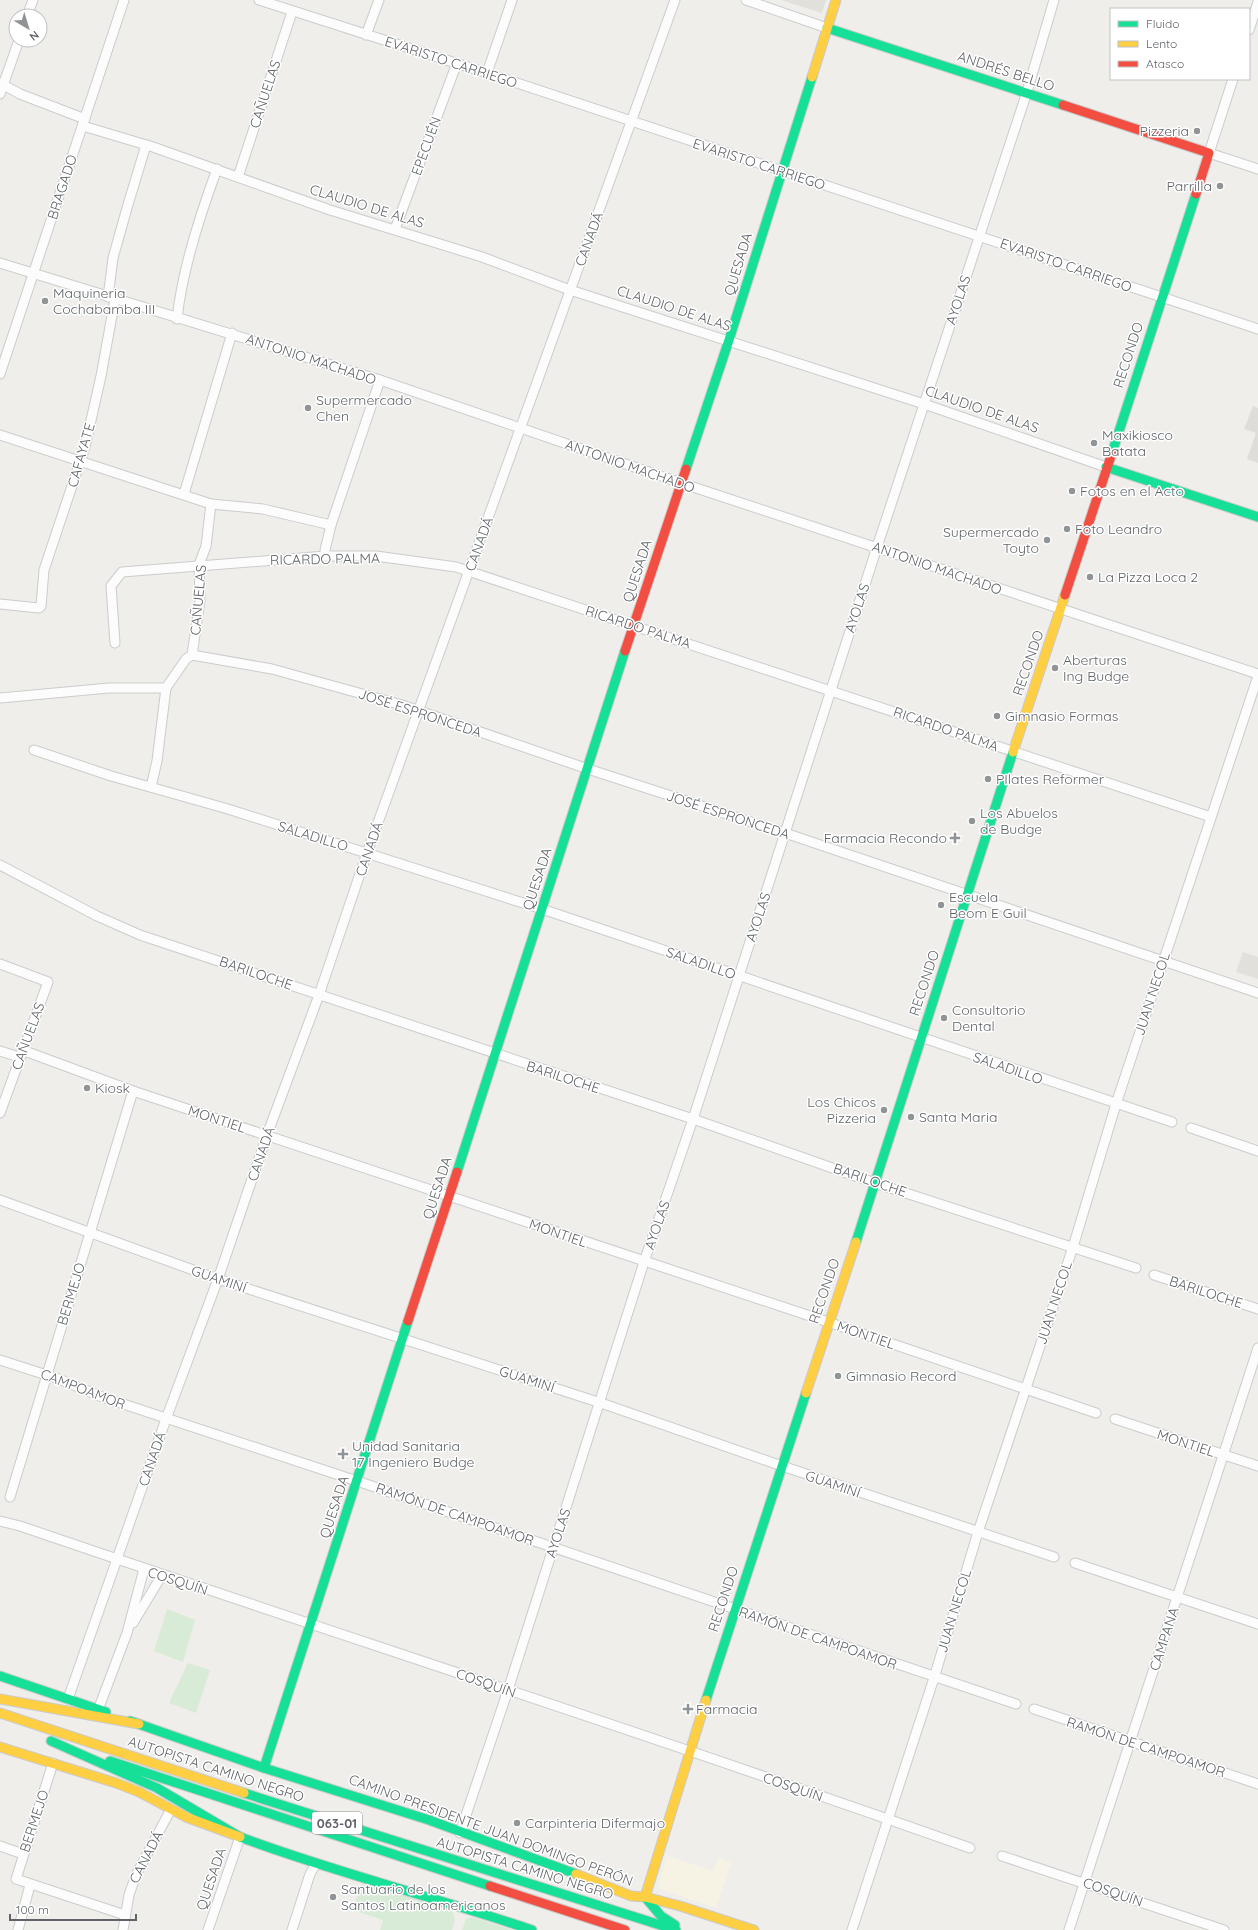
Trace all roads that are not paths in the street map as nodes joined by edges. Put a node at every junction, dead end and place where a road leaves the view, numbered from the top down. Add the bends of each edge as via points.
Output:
1 (124, 0) edge
2 (259, 0) edge
3 (379, 0) edge
4 (512, 0) edge
5 (675, 0) edge
6 (746, 0) edge
7 (836, 0) edge
8 (1054, 0) edge
9 (1258, 2) edge
10 (292, 12) junction
11 (1250, 27) edge
12 (827, 28) junction
13 (366, 35) junction
14 (16, 48) edge
15 (457, 63) junction
16 (487, 73) junction
17 (1233, 80) edge
18 (1, 87) edge
19 (1027, 92) junction
20 (633, 121) junction
21 (84, 122) junction
22 (146, 145) junction
23 (1209, 153) junction
24 (217, 169) junction
25 (1258, 169) edge
26 (781, 171) junction
27 (238, 177) junction
28 (395, 229) junction
29 (979, 236) junction
30 (0, 263) edge
31 (33, 274) junction
32 (570, 290) junction
33 (1161, 297) junction
34 (111, 298) junction
35 (177, 319) junction
36 (1258, 329) edge
37 (232, 333) junction
38 (729, 340) junction
39 (0, 374) edge
40 (380, 380) junction
41 (924, 404) junction
42 (521, 430) junction
43 (0, 435) edge
44 (81, 463) junction
45 (1106, 467) junction
46 (681, 483) junction
47 (184, 494) junction
48 (211, 504) junction
49 (1258, 517) edge
50 (331, 525) junction
51 (877, 547) junction
52 (326, 556) junction
53 (199, 565) junction
54 (469, 570) junction
55 (0, 604) edge
56 (1061, 609) junction
57 (633, 626) junction
58 (115, 643) dead end
59 (192, 655) junction
60 (1258, 674) edge
61 (166, 688) junction
62 (831, 690) junction
63 (0, 698) edge
64 (418, 710) junction
65 (34, 750) dead end
66 (1013, 752) junction
67 (588, 769) junction
68 (151, 787) junction
69 (1211, 817) junction
70 (784, 833) junction
71 (367, 853) junction
72 (0, 865) edge
73 (968, 895) junction
74 (542, 909) junction
75 (1163, 960) junction
76 (0, 964) edge
77 (739, 976) junction
78 (1258, 993) edge
79 (319, 995) junction
80 (921, 1038) junction
81 (0, 1051) edge
82 (20, 1054) junction
83 (495, 1054) junction
84 (133, 1091) junction
85 (1116, 1104) junction
86 (0, 1113) edge
87 (693, 1119) junction
88 (1172, 1122) dead end
89 (1191, 1128) dead end
90 (267, 1136) junction
91 (1258, 1151) edge
92 (875, 1182) junction
93 (449, 1195) junction
94 (0, 1200) edge
95 (90, 1232) junction
96 (1073, 1247) junction
97 (644, 1262) junction
98 (1136, 1268) dead end
99 (1154, 1275) dead end
100 (218, 1279) junction
101 (1258, 1309) edge
102 (828, 1322) junction
103 (404, 1340) junction
104 (1258, 1348) edge
105 (0, 1360) edge
106 (47, 1375) junction
107 (1026, 1390) junction
108 (600, 1403) junction
109 (1096, 1413) dead end
110 (166, 1419) junction
111 (1115, 1419) dead end
112 (1224, 1455) junction
113 (782, 1466) junction
114 (1258, 1466) edge
115 (357, 1481) junction
116 (10, 1496) dead end
117 (0, 1521) edge
118 (978, 1532) junction
119 (554, 1548) junction
120 (1054, 1557) dead end
121 (117, 1559) junction
122 (1075, 1563) dead end
123 (144, 1569) junction
124 (162, 1575) junction
125 (1178, 1596) junction
126 (735, 1609) junction
127 (311, 1624) junction
128 (1258, 1624) edge
129 (127, 1633) junction
130 (0, 1676) edge
131 (934, 1678) junction
132 (508, 1690) junction
133 (0, 1699) edge
134 (68, 1699) junction
135 (1016, 1704) dead end
136 (1034, 1709) dead end
137 (98, 1710) junction
138 (0, 1713) edge
139 (139, 1724) junction
140 (1130, 1742) junction
141 (0, 1747) edge
142 (688, 1752) junction
143 (53, 1763) junction
144 (264, 1768) junction
145 (1258, 1784) edge
146 (171, 1809) junction
147 (888, 1819) junction
148 (460, 1833) junction
149 (240, 1837) junction
150 (0, 1846) edge
151 (970, 1848) dead end
152 (23, 1854) junction
153 (1002, 1856) dead end
154 (316, 1864) junction
155 (1084, 1882) junction
156 (30, 1885) junction
157 (645, 1897) junction
158 (126, 1915) junction
159 (18, 1930) edge
160 (123, 1930) edge
161 (208, 1930) edge
162 (292, 1930) edge
163 (532, 1930) edge
164 (625, 1930) edge
165 (676, 1930) edge
166 (684, 1930) edge
167 (754, 1930) edge
168 (852, 1930) edge
169 (1069, 1930) edge
170 (1224, 1930) edge

1 - 21 street, BRAGADO
2 - 10 street, EVARISTO CARRIEGO
3 - 13 street
4 - 16 street
5 - 20 street, CANADÁ
6 - 12 street, ANDRÉS BELLO
7 - 12 main road, QUESADA
8 - 19 street, AYOLAS
9 - 11 street
10 - 13 street, EVARISTO CARRIEGO
10 - 27 street, CAÑUELAS
12 - 19 main road, ANDRÉS BELLO
12 - 26 main road, QUESADA
13 - 15 street, EVARISTO CARRIEGO
14 - 18 street
15 - 16 street, EVARISTO CARRIEGO
15 - 28 street, EPECUÉN
16 - 20 street, EVARISTO CARRIEGO
17 - 23 street, RECONDO
18 - 21 street, CLAUDIO DE ALAS
19 - 23 main road, ANDRÉS BELLO
19 - 29 street, AYOLAS
20 - 26 street, EVARISTO CARRIEGO
20 - 32 street, CANADÁ
21 - 22 street, CLAUDIO DE ALAS
21 - 31 street, BRAGADO
22 - 24 street, CLAUDIO DE ALAS
22 - 34 street, CAFAYATE via 113,258
23 - 25 street, ANDRÉS BELLO
23 - 33 main road, RECONDO
24 - 27 street, CLAUDIO DE ALAS
24 - 35 street via 201,212 178,302
26 - 29 street, EVARISTO CARRIEGO
26 - 38 main road, QUESADA
27 - 28 street, CLAUDIO DE ALAS via 330,210
28 - 32 street, CLAUDIO DE ALAS via 482,257
29 - 33 street, EVARISTO CARRIEGO
29 - 41 street, AYOLAS
30 - 31 street, ANTONIO MACHADO
31 - 34 street, ANTONIO MACHADO
31 - 39 street, BRAGADO
32 - 38 street, CLAUDIO DE ALAS
32 - 42 street, CANADÁ
33 - 36 street, EVARISTO CARRIEGO
33 - 45 main road, RECONDO
34 - 35 street, ANTONIO MACHADO
34 - 44 street, CAFAYATE via 101,376
35 - 37 street, ANTONIO MACHADO
37 - 40 street, ANTONIO MACHADO
37 - 47 street
38 - 41 street, CLAUDIO DE ALAS
38 - 46 main road, QUESADA
40 - 42 street, ANTONIO MACHADO
40 - 50 street
41 - 45 street, CLAUDIO DE ALAS
41 - 51 street, AYOLAS
42 - 46 street, ANTONIO MACHADO
42 - 54 street, CANADÁ
43 - 44 street
44 - 47 street
44 - 55 street, CAFAYATE via 44,570 41,606 39,608
45 - 49 main road, CLAUDIO DE ALAS
45 - 56 main road, RECONDO
46 - 51 street, ANTONIO MACHADO
46 - 57 main road, QUESADA
47 - 48 street
48 - 50 street via 263,509
48 - 53 street, CAÑUELAS via 206,546
50 - 52 street
51 - 56 street, ANTONIO MACHADO
51 - 62 street, AYOLAS
52 - 53 street, RICARDO PALMA
52 - 54 street, RICARDO PALMA via 376,556
53 - 58 street, RICARDO PALMA via 122,572 111,586
53 - 59 street, CAÑUELAS via 200,601
54 - 57 street, RICARDO PALMA
54 - 64 street, CANADÁ
56 - 60 street, ANTONIO MACHADO
56 - 66 main road, RECONDO
57 - 62 street, RICARDO PALMA
57 - 67 main road, QUESADA
59 - 61 street, CAÑUELAS via 186,659
59 - 64 street, JOSÉ ESPRONCEDA via 279,671
60 - 69 street, JUAN NECOL
61 - 63 street via 109,688
61 - 68 street
62 - 66 street, RICARDO PALMA
62 - 70 street, AYOLAS
64 - 67 street, JOSÉ ESPRONCEDA
64 - 71 street, CANADÁ
65 - 68 street, SALADILLO
66 - 69 street, RICARDO PALMA
66 - 73 main road, RECONDO
67 - 70 street, JOSÉ ESPRONCEDA
67 - 74 main road, QUESADA
68 - 71 street, SALADILLO
69 - 75 street, JUAN NECOL
70 - 73 street, JOSÉ ESPRONCEDA
70 - 77 street, AYOLAS
71 - 74 street, SALADILLO
71 - 79 street, CANADÁ
72 - 79 street, BARILOCHE via 125,929
73 - 75 street, JOSÉ ESPRONCEDA
73 - 80 main road, RECONDO
74 - 77 street, SALADILLO
74 - 83 main road, QUESADA
75 - 78 street, JOSÉ ESPRONCEDA
75 - 85 street, JUAN NECOL
76 - 82 street, CAÑUELAS via 48,982
77 - 80 street, SALADILLO
77 - 87 street, AYOLAS
79 - 83 street, BARILOCHE
79 - 90 street, CANADÁ
80 - 85 street, SALADILLO
80 - 92 main road, RECONDO
81 - 82 street, MONTIEL
82 - 84 street, MONTIEL
82 - 86 street, CAÑUELAS
83 - 87 street, BARILOCHE
83 - 93 main road, QUESADA
84 - 90 street, MONTIEL
84 - 95 street, BERMEJO
85 - 88 street, SALADILLO
85 - 96 street, JUAN NECOL
87 - 92 street, BARILOCHE
87 - 97 street, AYOLAS
89 - 91 street
90 - 93 street, MONTIEL
90 - 100 street, CANADÁ
92 - 96 street, BARILOCHE
92 - 102 main road, RECONDO
93 - 97 street, MONTIEL
93 - 103 main road, QUESADA
94 - 95 street, GUAMINÍ
95 - 100 street, GUAMINÍ
95 - 106 street, BERMEJO
96 - 98 street, BARILOCHE
96 - 107 street, JUAN NECOL
97 - 102 street, MONTIEL
97 - 108 street, AYOLAS
99 - 101 street, BARILOCHE
100 - 103 street, GUAMINÍ
100 - 110 street, CANADÁ
102 - 107 street, MONTIEL
102 - 113 main road, RECONDO
103 - 108 street, GUAMINÍ
103 - 115 main road, QUESADA
104 - 112 street, CAMPANA
105 - 106 street, CAMPOAMOR
106 - 110 street, CAMPOAMOR
106 - 116 street, BERMEJO
107 - 109 street, MONTIEL
107 - 118 street, JUAN NECOL
108 - 113 street, GUAMINÍ
108 - 119 street, AYOLAS
110 - 115 street, RAMÓN DE CAMPOAMOR
110 - 121 street, CANADÁ
111 - 112 street, MONTIEL
112 - 114 street, MONTIEL
112 - 125 street, CAMPANA
113 - 118 street, GUAMINÍ
113 - 126 main road, RECONDO
115 - 119 street, RAMÓN DE CAMPOAMOR
115 - 127 main road, QUESADA
117 - 121 street, COSQUÍN
118 - 120 street, GUAMINÍ
118 - 131 street, JUAN NECOL
119 - 126 street, RAMÓN DE CAMPOAMOR
119 - 132 street, AYOLAS
121 - 123 street, COSQUÍN
121 - 134 street, CANADÁ
122 - 125 street
123 - 124 street, COSQUÍN
123 - 129 street
124 - 127 street, COSQUÍN
124 - 129 street
125 - 128 street
125 - 140 street, CAMPANA
126 - 131 street, RAMÓN DE CAMPOAMOR
126 - 142 main road, RECONDO
127 - 132 street, COSQUÍN
127 - 144 main road, QUESADA
129 - 137 street
130 - 134 main road
131 - 135 street, RAMÓN DE CAMPOAMOR
131 - 147 street, JUAN NECOL
132 - 142 street, COSQUÍN
132 - 148 street, AYOLAS
133 - 139 main road
134 - 137 main road
136 - 140 street, RAMÓN DE CAMPOAMOR
137 - 139 main road
138 - 165 main road, AUTOPISTA CAMINO NEGRO / 063-01
139 - 144 main road, CAMINO PRESIDENTE JUAN DOMINGO PERÓN
140 - 145 street, RAMÓN DE CAMPOAMOR
140 - 155 street, CAMPANA
141 - 143 main road
142 - 147 street, COSQUÍN
142 - 157 main road, RECONDO
143 - 146 main road via 116,1783
143 - 152 street, BERMEJO
144 - 148 main road, CAMINO PRESIDENTE JUAN DOMINGO PERÓN via 429,1820
146 - 149 main road
146 - 158 street, CANADÁ via 136,1875 128,1895
147 - 151 street, COSQUÍN
147 - 168 street, JUAN NECOL
148 - 157 main road, CAMINO PRESIDENTE JUAN DOMINGO PERÓN via 580,1875 631,1896
149 - 154 main road
149 - 161 street, QUESADA
149 - 164 main road, AUTOPISTA CAMINO NEGRO / 063-01 via 157,1788 47,1740
150 - 152 street
152 - 156 street, BERMEJO via 16,1879
153 - 155 street, COSQUÍN
154 - 162 street via 310,1874
154 - 163 main road via 465,1907
155 - 169 street, CAMPANA
155 - 170 street, COSQUÍN
156 - 158 street
156 - 159 street
157 - 166 main road via 662,1916
157 - 167 main road, CAMINO PRESIDENTE JUAN DOMINGO PERÓN
158 - 160 street, CANADÁ

